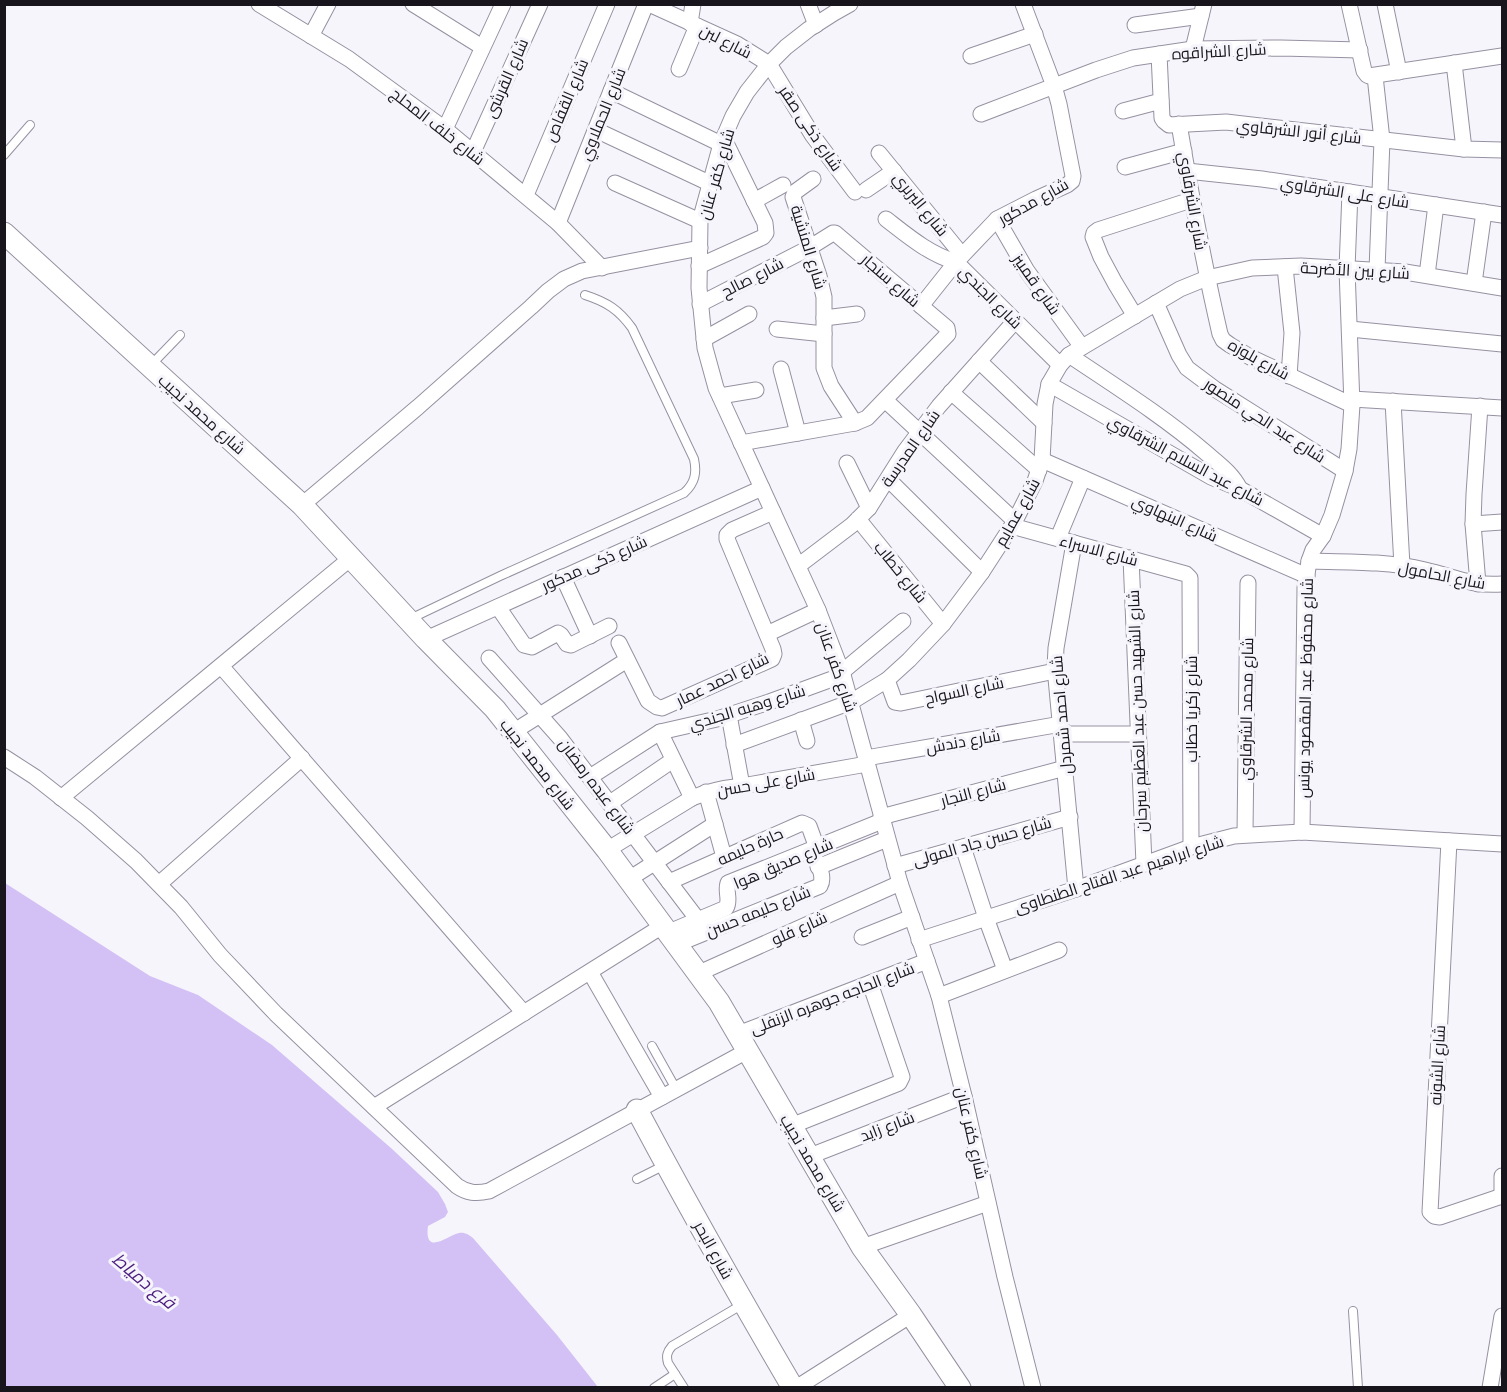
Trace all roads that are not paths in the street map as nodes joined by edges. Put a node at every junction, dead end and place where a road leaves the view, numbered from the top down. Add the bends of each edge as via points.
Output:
1 (328, 4) edge
2 (412, 4) edge
3 (503, 4) edge
4 (540, 4) edge
5 (606, 4) edge
6 (648, 4) edge
7 (693, 4) edge
8 (808, 4) edge
9 (850, 4) edge
10 (1023, 4) edge
11 (1349, 4) edge
12 (1385, 4) edge
13 (268, 7) edge
14 (1202, 10) edge
15 (693, 24) junction
16 (816, 25) junction
17 (1135, 26) dead end
18 (1035, 34) junction
19 (311, 36) junction
20 (482, 47) junction
21 (1193, 49) junction
22 (1360, 51) junction
23 (1159, 54) junction
24 (971, 56) dead end
25 (1503, 56) edge
26 (768, 63) junction
27 (1454, 63) junction
28 (679, 69) dead end
29 (1400, 72) junction
30 (1371, 75) junction
31 (1054, 86) junction
32 (611, 91) junction
33 (1161, 101) junction
34 (1124, 111) dead end
35 (981, 114) dead end
36 (1179, 124) junction
37 (30, 125) dead end
38 (445, 129) junction
39 (596, 130) junction
40 (1382, 140) junction
41 (722, 142) junction
42 (1464, 149) junction
43 (1503, 150) edge
44 (1184, 151) junction
45 (472, 152) junction
46 (879, 153) dead end
47 (4, 154) edge
48 (1125, 167) dead end
49 (894, 171) junction
50 (1187, 171) junction
51 (813, 179) dead end
52 (615, 183) dead end
53 (709, 183) junction
54 (783, 185) dead end
55 (1350, 192) junction
56 (526, 195) junction
57 (1380, 197) junction
58 (1191, 200) junction
59 (754, 201) junction
60 (1436, 205) junction
61 (1484, 212) junction
62 (1503, 215) edge
63 (886, 219) dead end
64 (997, 219) junction
65 (700, 221) junction
66 (558, 223) junction
67 (4, 232) edge
68 (835, 233) joint
69 (700, 248) junction
70 (809, 248) junction
71 (959, 259) junction
72 (699, 266) junction
73 (1285, 267) junction
74 (602, 268) junction
75 (1347, 269) junction
76 (1377, 270) junction
77 (1426, 275) junction
78 (1207, 278) junction
79 (1474, 283) junction
80 (1503, 288) edge
81 (585, 295) dead end
82 (1156, 303) junction
83 (700, 304) junction
84 (921, 306) junction
85 (749, 314) dead end
86 (857, 314) dead end
87 (1135, 316) junction
88 (824, 318) junction
89 (1015, 321) junction
90 (777, 329) dead end
91 (1350, 329) junction
92 (824, 334) junction
93 (180, 335) dead end
94 (704, 339) junction
95 (1503, 344) edge
96 (1070, 356) junction
97 (979, 361) junction
98 (150, 367) junction
99 (781, 369) dead end
100 (1289, 376) junction
101 (1049, 384) junction
102 (756, 390) dead end
103 (951, 392) junction
104 (720, 396) junction
105 (885, 400) junction
106 (1393, 401) junction
107 (1352, 402) junction
108 (1480, 406) junction
109 (1503, 408) edge
110 (855, 423) junction
111 (1044, 423) junction
112 (920, 431) junction
113 (798, 433) junction
114 (741, 443) junction
115 (847, 463) dead end
116 (1041, 465) junction
117 (1345, 471) junction
118 (1083, 478) junction
119 (888, 480) junction
120 (762, 488) junction
121 (1240, 489) junction
122 (302, 506) junction
123 (773, 512) junction
124 (863, 514) junction
125 (1503, 522) edge
126 (1013, 524) junction
127 (1473, 524) junction
128 (1323, 536) junction
129 (1058, 538) junction
130 (1074, 543) junction
131 (351, 558) junction
132 (1131, 558) junction
133 (798, 566) junction
134 (1402, 566) junction
135 (1308, 569) junction
136 (982, 572) junction
137 (1186, 574) joint
138 (563, 577) junction
139 (1248, 583) dead end
140 (1478, 584) junction
141 (1503, 584) edge
142 (498, 607) junction
143 (818, 610) junction
144 (409, 620) junction
145 (903, 621) dead end
146 (944, 624) junction
147 (609, 626) dead end
148 (767, 634) junction
149 (590, 636) junction
150 (426, 639) junction
151 (619, 644) dead end
152 (489, 658) dead end
153 (627, 660) junction
154 (221, 666) junction
155 (1056, 671) junction
156 (843, 673) junction
157 (887, 680) junction
158 (851, 702) junction
159 (539, 714) junction
160 (729, 715) junction
161 (801, 720) junction
162 (1062, 729) junction
163 (513, 732) junction
164 (660, 732) junction
165 (1138, 734) junction
166 (807, 741) dead end
167 (734, 745) junction
168 (4, 757) edge
169 (302, 758) junction
170 (674, 760) junction
171 (866, 761) junction
172 (1065, 768) junction
173 (590, 777) junction
174 (742, 786) junction
175 (706, 792) junction
176 (61, 798) junction
177 (692, 798) junction
178 (610, 803) junction
179 (1070, 817) junction
180 (882, 819) junction
181 (715, 824) junction
182 (1302, 832) junction
183 (1245, 834) junction
184 (633, 835) junction
185 (887, 839) junction
186 (1449, 841) junction
187 (1503, 844) edge
188 (963, 847) junction
189 (1191, 847) junction
190 (814, 849) junction
191 (607, 850) junction
192 (724, 857) junction
193 (655, 863) junction
194 (1144, 864) junction
195 (895, 866) junction
196 (818, 867) junction
197 (629, 879) junction
198 (669, 882) junction
199 (900, 883) junction
200 (159, 884) junction
201 (1076, 889) junction
202 (912, 917) junction
203 (986, 918) junction
204 (698, 920) junction
205 (670, 934) junction
206 (862, 937) dead end
207 (919, 940) junction
208 (1059, 950) dead end
209 (927, 961) junction
210 (1005, 970) junction
211 (590, 972) junction
212 (699, 973) junction
213 (870, 983) junction
214 (939, 996) junction
215 (524, 1013) junction
216 (742, 1042) junction
217 (652, 1046) dead end
218 (676, 1089) junction
219 (964, 1096) junction
220 (662, 1097) junction
221 (374, 1107) junction
222 (637, 1110) junction
223 (791, 1126) junction
224 (810, 1156) junction
225 (666, 1165) junction
226 (1503, 1176) edge
227 (637, 1179) dead end
228 (1502, 1197) edge
229 (988, 1203) junction
230 (862, 1247) junction
231 (744, 1304) junction
232 (1353, 1311) dead end
233 (911, 1315) junction
234 (1503, 1316) edge
235 (675, 1374) junction
236 (654, 1388) edge
237 (684, 1388) edge
238 (795, 1388) edge
239 (960, 1388) edge
240 (1033, 1388) edge
241 (1358, 1388) edge
242 (1490, 1388) edge

1 - 19 street
2 - 20 street
3 - 20 street
4 - 45 street, شارع القرشى
5 - 56 street, شارع القفاص
6 - 15 street, شارع لبن
6 - 32 street, شارع الحملاوي
7 - 15 street
8 - 16 street
9 - 16 street, شارع كفر عنان
10 - 18 street, شارع مدكور
11 - 22 street
12 - 29 street
13 - 19 street, شارع خلف المحلج
14 - 17 street
14 - 21 street
15 - 26 street, شارع لبن
15 - 28 street
16 - 26 street, شارع كفر عنان
18 - 24 street
18 - 31 street, شارع مدكور
19 - 38 street, شارع خلف المحلج via 349,58
20 - 38 street
21 - 22 street, شارع الشراقوه
21 - 23 street, شارع الشراقوه
22 - 30 street
23 - 31 street, شارع الشراقوه via 1132,58
23 - 33 street
25 - 27 street
26 - 41 street, شارع كفر عنان via 747,92
26 - 49 street, شارع ذكى صقر via 813,136 861,191
27 - 29 street
27 - 42 street
29 - 30 street
30 - 40 street
31 - 35 street, شارع الشراقوه
31 - 64 street, شارع مدكور via 1072,181
32 - 39 street, شارع الحملاوي
32 - 41 street
33 - 34 street
33 - 36 street via 1164,121
36 - 40 street, شارع أنور الشرقاوي via 1226,122
36 - 44 street, شارع الشرقاوي
37 - 47 lane
38 - 45 street, شارع خلف المحلج
39 - 53 street
39 - 66 street, شارع الحملاوي
40 - 42 street, شارع أنور الشرقاوي
40 - 57 street
41 - 53 street, شارع كفر عنان
41 - 59 street
42 - 43 street, شارع أنور الشرقاوي
44 - 48 street
44 - 50 street, شارع الشرقاوي
45 - 56 street, شارع خلف المحلج
46 - 49 street, شارع البربري
49 - 71 street, شارع البربري
50 - 55 street, شارع على الشرقاوي
50 - 58 street, شارع الشرقاوي
51 - 70 street, شارع المنشية via 793,195
52 - 65 street
53 - 65 street, شارع كفر عنان
54 - 59 street
55 - 57 street, شارع على الشرقاوي
55 - 75 street, شارع محفوظ عبد المقصود يونس
56 - 66 street, شارع خلف المحلج
57 - 60 street, شارع على الشرقاوي
57 - 76 street
58 - 78 street, شارع الشرقاوي
58 - 87 street via 1094,233 1101,257
59 - 72 street via 765,223 763,237
60 - 61 street, شارع على الشرقاوي
60 - 77 street
61 - 62 street, شارع على الشرقاوي
61 - 79 street
63 - 71 street, شارع الجندي via 919,245 943,258
64 - 71 street, شارع مدكور
64 - 96 street, شارع قمبيز
65 - 69 street, شارع كفر عنان
66 - 74 street, شارع خلف المحلج
67 - 98 street, شارع محمد نجيب
68 - 70 street, شارع صالح
68 - 84 street, شارع سنجار
69 - 72 street, شارع كفر عنان
69 - 74 street
70 - 83 street, شارع صالح
70 - 88 street, شارع المنشية via 824,297
71 - 84 street, شارع مدكور
71 - 89 street, شارع الجندي
72 - 83 street, شارع كفر عنان
73 - 75 street, شارع بين الأضرحة
73 - 78 street, شارع بين الأضرحة via 1252,268
73 - 100 street via 1292,333
74 - 122 street via 582,271 548,291
75 - 76 street, شارع بين الأضرحة
75 - 91 street, شارع محفوظ عبد المقصود يونس
76 - 77 street, شارع بين الأضرحة
77 - 79 street, شارع بين الأضرحة
78 - 82 street, شارع عمايم
78 - 100 street, شارع بلوزه via 1223,340
79 - 80 street, شارع بين الأضرحة
81 - 144 lane via 612,307 632,328 694,459 695,478 691,487
82 - 87 street, شارع عمايم
82 - 117 street, شارع عبد الحي منصور via 1187,368
83 - 94 street, شارع كفر عنان
84 - 105 street, شارع سنجار via 947,328 948,334
85 - 94 street
86 - 88 street
87 - 96 street, شارع عمايم
88 - 92 street, شارع المنشية
89 - 96 street, شارع الجندي
89 - 97 street, شارع المدرسة
90 - 92 street
91 - 95 street
91 - 107 street, شارع محفوظ عبد المقصود يونس
92 - 110 street, شارع المنشية via 824,368
93 - 98 lane
94 - 104 street, شارع كفر عنان
96 - 101 street, شارع عمايم
96 - 121 street via 1190,440 1228,472
97 - 103 street, شارع المدرسة
97 - 111 street
98 - 122 street, شارع محمد نجيب
99 - 113 street
100 - 107 street, شارع بلوزه
101 - 111 street, شارع عمايم
101 - 121 street, شارع عبد السلام الشرقاوي via 1211,477
102 - 104 street
103 - 112 street, شارع المدرسة
103 - 116 street, شارع البنهاوي
104 - 114 street, شارع كفر عنان
105 - 110 street via 867,418
105 - 112 street
106 - 107 street
106 - 108 street
106 - 134 street
107 - 117 street, شارع محفوظ عبد المقصود يونس
108 - 109 street
108 - 127 street
110 - 113 street
111 - 116 street, شارع عمايم
112 - 119 street, شارع المدرسة
112 - 126 street
113 - 114 street
114 - 120 street, شارع كفر عنان
115 - 124 street, شارع خطاب
116 - 118 street, شارع البنهاوي
116 - 126 street, شارع عمايم
117 - 128 street, شارع محفوظ عبد المقصود يونس
118 - 129 street
118 - 135 street, شارع البنهاوي
119 - 124 street, شارع المدرسة
119 - 136 street
120 - 123 street, شارع كفر عنان
120 - 138 street, شارع ذكى مدكور
121 - 128 street, شارع عبد السلام الشرقاوي
122 - 131 street, شارع محمد نجيب
123 - 133 street, شارع كفر عنان
123 - 148 street, شارع احمد عمار via 727,535
124 - 133 street, شارع المدرسة
124 - 146 street, شارع خطاب
125 - 127 street
126 - 129 street, شارع الاسراء
126 - 136 street, شارع عمايم
127 - 140 street
128 - 135 street, شارع محفوظ عبد المقصود يونس via 1313,550
129 - 130 street, شارع الاسراء
130 - 132 street, شارع الاسراء
130 - 155 street, شارع احمد شمردل via 1056,648
131 - 144 street, شارع محمد نجيب
131 - 154 street
132 - 137 street, شارع الاسراء
132 - 165 street, شارع الشهيد حسن عبد العظيم سرحان
133 - 143 street, شارع كفر عنان
134 - 135 street, شارع الحامول via 1379,563
134 - 140 street, شارع الحامول
135 - 182 street, شارع محفوظ عبد المقصود يونس
136 - 146 street, شارع عمايم
137 - 189 street, شارع زكريا خطاب via 1190,578
138 - 142 street, شارع ذكى مدكور
138 - 149 street
139 - 183 street, شارع محمد الشرقاوي
140 - 141 street, شارع الحامول
142 - 149 street via 526,646 532,647 557,633 570,645
142 - 150 street, شارع ذكى مدكور
143 - 148 street
143 - 156 street, شارع كفر عنان
144 - 150 street, شارع محمد نجيب
145 - 156 street, شارع وهبه الجندي
146 - 157 street, شارع عمايم
147 - 149 street
148 - 153 street, شارع احمد عمار via 774,651 772,659 663,708 648,701
150 - 163 street, شارع محمد نجيب
151 - 153 street, شارع احمد عمار
152 - 159 street, شارع عبده رمضان
153 - 159 street
154 - 169 street
154 - 176 street
155 - 157 street, شارع السواح via 901,703 893,699
155 - 162 street, شارع احمد شمردل
156 - 158 street, شارع كفر عنان
156 - 160 street, شارع وهبه الجندي
157 - 158 street, شارع عمايم
158 - 161 street, شارع عمايم
158 - 171 street, شارع كفر عنان
159 - 163 street
159 - 173 street, شارع عبده رمضان
160 - 164 street, شارع وهبه الجندي
160 - 167 street
161 - 166 street
161 - 167 street, شارع عمايم
162 - 165 street, شارع دندش
162 - 171 street, شارع دندش
162 - 172 street, شارع احمد شمردل
163 - 191 street, شارع محمد نجيب
164 - 170 street
164 - 173 street, شارع وهبه الجندي
165 - 194 street, شارع الشهيد حسن عبد العظيم سرحان
167 - 174 street
168 - 176 street
169 - 200 street
169 - 215 street
170 - 177 street
170 - 178 street
171 - 174 street, شارع على حسن
171 - 180 street, شارع كفر عنان
172 - 179 street, شارع احمد شمردل
172 - 180 street, شارع النجار
173 - 178 street, شارع عبده رمضان
174 - 175 street, شارع على حسن
175 - 177 street, شارع على حسن
175 - 181 street
176 - 200 street
177 - 184 street, شارع على حسن
178 - 184 street, شارع عبده رمضان
179 - 188 street, شارع حسن جاد المولى
179 - 201 street, شارع احمد شمردل
180 - 185 street, شارع كفر عنان
180 - 190 street, شارع صديق هوا
181 - 192 street
181 - 193 street
182 - 183 street, شارع ابراهيم عبد الفتاح الطنطاوى
182 - 186 street, شارع ابراهيم عبد الفتاح الطنطاوى
183 - 189 street, شارع ابراهيم عبد الفتاح الطنطاوى
184 - 191 street, شارع على حسن
184 - 193 street, شارع عبده رمضان
185 - 195 street, شارع كفر عنان
185 - 196 street, شارع حليمه حسن
186 - 187 street, شارع ابراهيم عبد الفتاح الطنطاوى
186 - 228 street, شارع الشونه via 1430,1212 1440,1217
188 - 195 street, شارع حسن جاد المولى
188 - 203 street
189 - 194 street, شارع ابراهيم عبد الفتاح الطنطاوى
190 - 192 street, حارة حليمه via 809,826 802,823
190 - 196 street, شارع حليمه حسن
190 - 204 street, شارع صديق هوا via 728,883 726,908
191 - 197 street, شارع محمد نجيب
192 - 198 street, حارة حليمه
193 - 197 street
193 - 198 street, شارع عبده رمضان
194 - 201 street, شارع ابراهيم عبد الفتاح الطنطاوى
195 - 199 street, شارع كفر عنان
196 - 205 street, شارع حليمه حسن via 823,876 820,886
197 - 205 street, شارع محمد نجيب
198 - 204 street, شارع عبده رمضان
199 - 202 street, شارع كفر عنان
199 - 212 street, شارع فلو
200 - 221 street via 276,1014
201 - 203 street, شارع ابراهيم عبد الفتاح الطنطاوى
202 - 206 street
202 - 207 street, شارع كفر عنان
203 - 207 street, شارع ابراهيم عبد الفتاح الطنطاوى
203 - 210 street
204 - 205 street, شارع صديق هوا
205 - 211 street
205 - 212 street, شارع محمد نجيب
207 - 209 street, شارع كفر عنان
208 - 210 street
209 - 213 street, شارع الحاجه جوهره الزنفلى
209 - 214 street, شارع كفر عنان
210 - 214 street
211 - 215 street
211 - 220 street
212 - 216 street, شارع محمد نجيب
213 - 216 street, شارع الحاجه جوهره الزنفلى
213 - 223 street via 902,1077 899,1083
214 - 219 street, شارع كفر عنان
215 - 221 street
216 - 218 street, شارع الحاجه جوهره الزنفلى
216 - 223 street, شارع محمد نجيب
217 - 218 lane
218 - 220 street, شارع الحاجه جوهره الزنفلى
219 - 224 street, شارع زايد
219 - 229 street, شارع كفر عنان
220 - 222 street, شارع الحاجه جوهره الزنفلى
221 - 222 street, شارع الحاجه جوهره الزنفلى via 457,1186 476,1194 489,1191
222 - 225 street, شارع البحر
223 - 224 street, شارع محمد نجيب
224 - 230 street, شارع محمد نجيب
225 - 227 lane
225 - 231 street, شارع البحر
226 - 228 street
229 - 230 street
229 - 240 street, شارع كفر عنان
230 - 233 street, شارع محمد نجيب
231 - 235 lane via 672,1346 667,1359
231 - 238 street, شارع البحر
232 - 241 lane
233 - 238 street
233 - 239 street, شارع محمد نجيب
234 - 242 street
235 - 236 lane
235 - 237 lane

